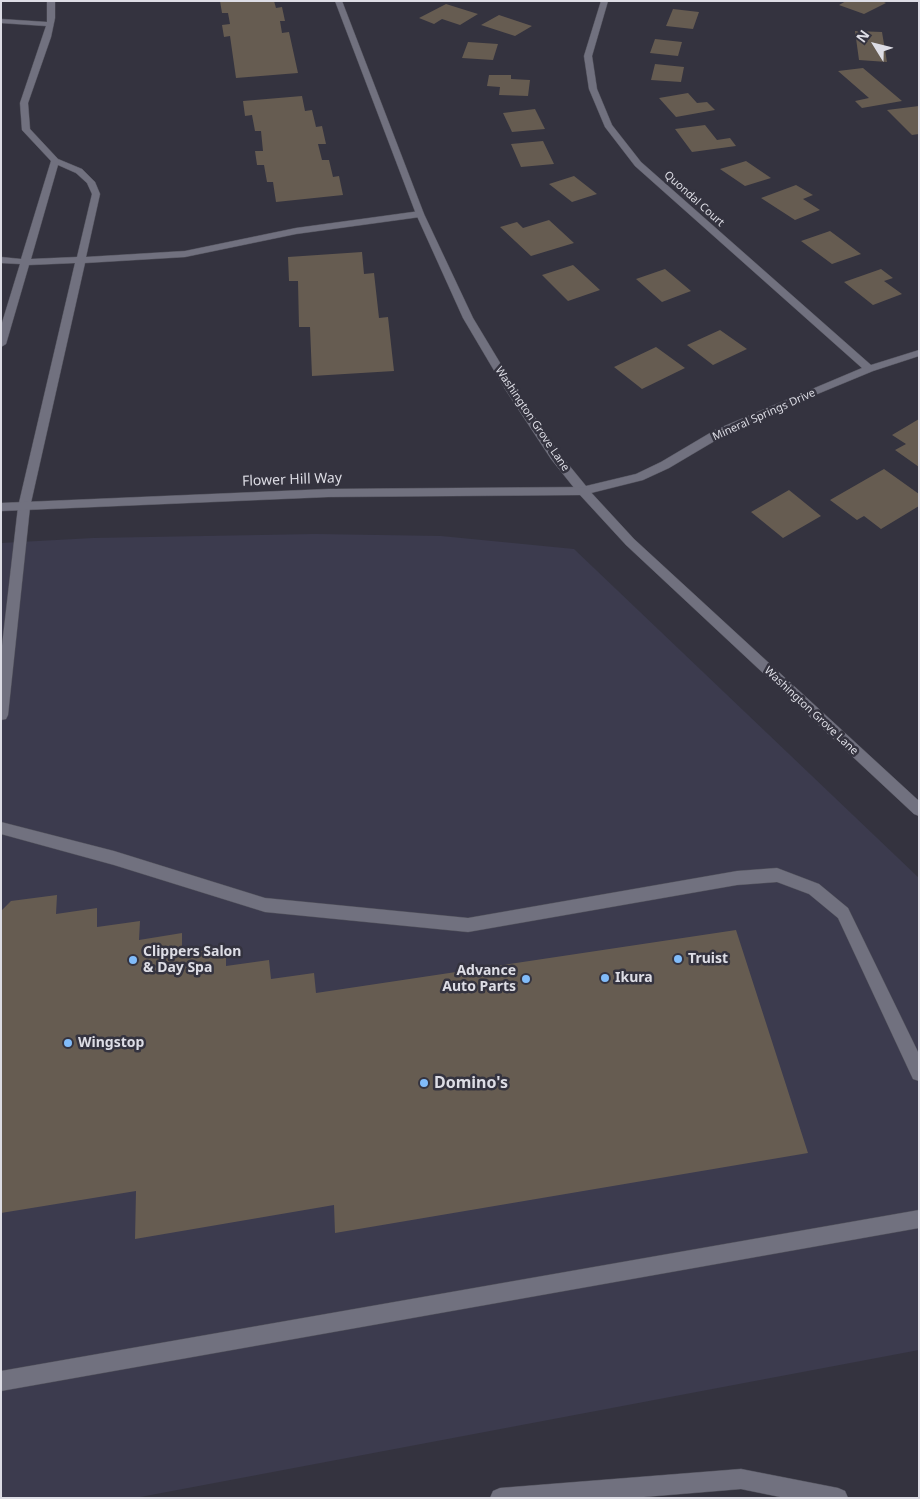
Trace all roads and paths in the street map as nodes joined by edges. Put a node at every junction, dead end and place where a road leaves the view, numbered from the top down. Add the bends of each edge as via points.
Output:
1 (51, 1) edge
2 (338, 1) edge
3 (605, 1) edge
4 (1, 21) edge
5 (50, 24) junction
6 (55, 161) junction
7 (420, 214) junction
8 (1, 260) edge
9 (81, 260) junction
10 (26, 262) junction
11 (1, 344) edge
12 (919, 354) edge
13 (870, 369) junction
14 (583, 491) junction
15 (24, 507) junction
16 (1, 508) edge
17 (1, 715) edge
18 (919, 810) edge
19 (1, 828) edge
20 (919, 1073) edge
21 (919, 1220) edge
22 (1, 1380) edge
23 (500, 1498) edge
24 (838, 1498) edge

1 - 5 street
2 - 7 street, Washington Grove Lane
3 - 13 street, Quondal Court via 588,56 593,89 608,125 638,164
4 - 5 street
5 - 6 street via 24,103 26,130
6 - 9 street via 79,171 91,182 96,194
6 - 10 street
7 - 9 street via 296,231 185,254
7 - 14 street, Washington Grove Lane via 468,318 508,387
8 - 10 street
9 - 10 street
9 - 15 street
10 - 11 street
12 - 13 street, Mineral Springs Drive
13 - 14 street, Mineral Springs Drive via 720,433 639,477
14 - 15 street, Flower Hill Way via 328,493
14 - 18 street, Washington Grove Lane via 630,542
15 - 16 street, Flower Hill Way
15 - 17 street
19 - 20 street via 114,858 266,905 468,925 737,878 777,875 814,889 843,913
21 - 22 street
23 - 24 street via 742,1479

